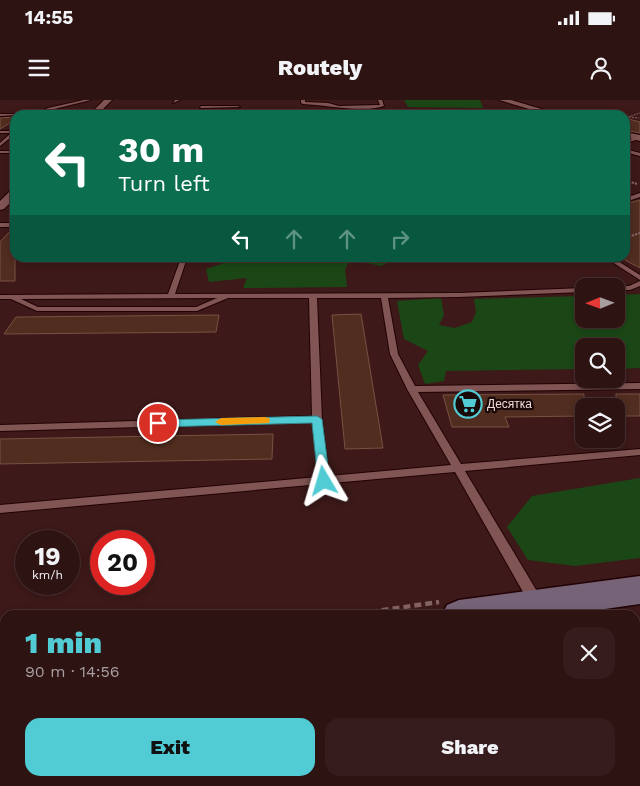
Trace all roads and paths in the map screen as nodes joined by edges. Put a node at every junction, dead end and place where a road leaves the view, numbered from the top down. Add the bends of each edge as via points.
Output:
1 (89, 100) edge
2 (108, 100) edge
3 (203, 100) edge
4 (303, 100) edge
5 (380, 100) edge
6 (504, 100) edge
7 (201, 107) junction
8 (238, 107) dead end
9 (46, 110) edge
10 (98, 110) edge
11 (200, 110) edge
12 (540, 110) edge
13 (630, 117) edge
14 (639, 118) dead end
15 (10, 136) edge
16 (0, 144) edge
17 (183, 262) edge
18 (616, 262) edge
19 (640, 278) edge
20 (640, 283) edge
21 (625, 288) edge
22 (575, 290) edge
23 (312, 295) junction
24 (171, 296) junction
25 (229, 296) junction
26 (384, 296) junction
27 (0, 297) edge
28 (10, 297) junction
29 (640, 386) edge
30 (412, 389) junction
31 (317, 419) junction
32 (0, 428) edge
33 (640, 452) edge
34 (456, 468) junction
35 (324, 481) junction
36 (0, 509) edge
37 (640, 590) edge
38 (537, 604) junction
39 (494, 610) edge

1 - 9 lane
2 - 10 street
3 - 7 lane
4 - 5 lane via 303,103 339,108 382,106
6 - 12 street
7 - 8 lane
7 - 11 lane
13 - 14 path
15 - 16 lane
17 - 24 lane
18 - 19 lane
20 - 21 lane
22 - 26 lane
23 - 25 lane
23 - 26 lane
23 - 31 lane
24 - 25 lane
24 - 28 lane
25 - 28 lane via 197,309 37,309
26 - 30 lane via 394,354
27 - 28 lane
29 - 30 lane
30 - 34 lane
31 - 32 lane
31 - 35 lane
33 - 34 lane
34 - 35 lane
34 - 38 lane
35 - 36 lane
37 - 38 street
38 - 39 street

